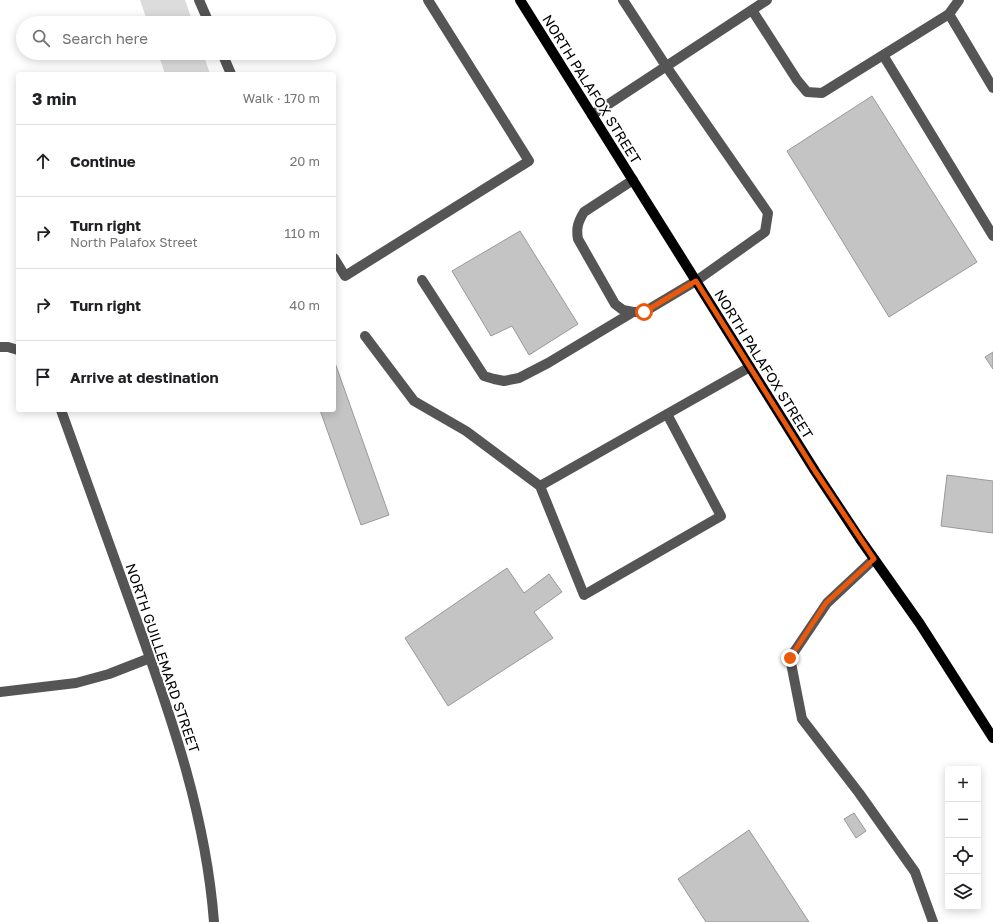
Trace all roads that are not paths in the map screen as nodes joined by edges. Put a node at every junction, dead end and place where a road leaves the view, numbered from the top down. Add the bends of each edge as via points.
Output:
1 (199, 0) edge
2 (428, 0) edge
3 (520, 0) edge
4 (623, 0) edge
5 (767, 0) edge
6 (959, 0) edge
7 (752, 10) junction
8 (949, 14) junction
9 (206, 16) edge
10 (883, 55) junction
11 (225, 60) edge
12 (666, 66) junction
13 (230, 72) edge
14 (993, 88) edge
15 (592, 115) junction
16 (633, 180) junction
17 (993, 236) edge
18 (336, 261) edge
19 (422, 280) dead end
20 (696, 281) junction
21 (633, 312) junction
22 (365, 336) dead end
23 (0, 347) edge
24 (16, 349) edge
25 (750, 367) junction
26 (62, 412) edge
27 (667, 414) junction
28 (540, 486) junction
29 (874, 559) junction
30 (150, 658) junction
31 (0, 692) edge
32 (993, 738) edge
33 (214, 922) edge
34 (933, 922) edge

1 - 9 street
2 - 18 street via 529,161 345,276
3 - 15 main road, NORTH PALAFOX STREET
4 - 12 street
5 - 7 street
6 - 8 street
7 - 10 street via 807,92 822,93
7 - 12 street
8 - 10 street
8 - 14 street
10 - 17 street
11 - 13 street
12 - 15 street
12 - 20 street via 768,213 765,232
15 - 16 main road, NORTH PALAFOX STREET
16 - 20 main road, NORTH PALAFOX STREET
16 - 21 street via 584,212 577,229 578,239 616,304 623,310
19 - 21 street via 484,376 504,381 518,378 548,363
20 - 21 street via 644,312
20 - 25 main road, NORTH PALAFOX STREET
22 - 28 street via 414,401 466,431
23 - 24 street
25 - 27 street
25 - 29 main road, NORTH PALAFOX STREET
26 - 30 street, NORTH GUILLEMARD STREET
27 - 28 street
27 - 28 street via 721,516 584,595
29 - 32 main road, NORTH PALAFOX STREET via 920,624
29 - 34 street via 826,603 790,658 802,719 915,872
30 - 31 street via 109,674 76,683
30 - 33 street, NORTH GUILLEMARD STREET via 194,795 208,866

